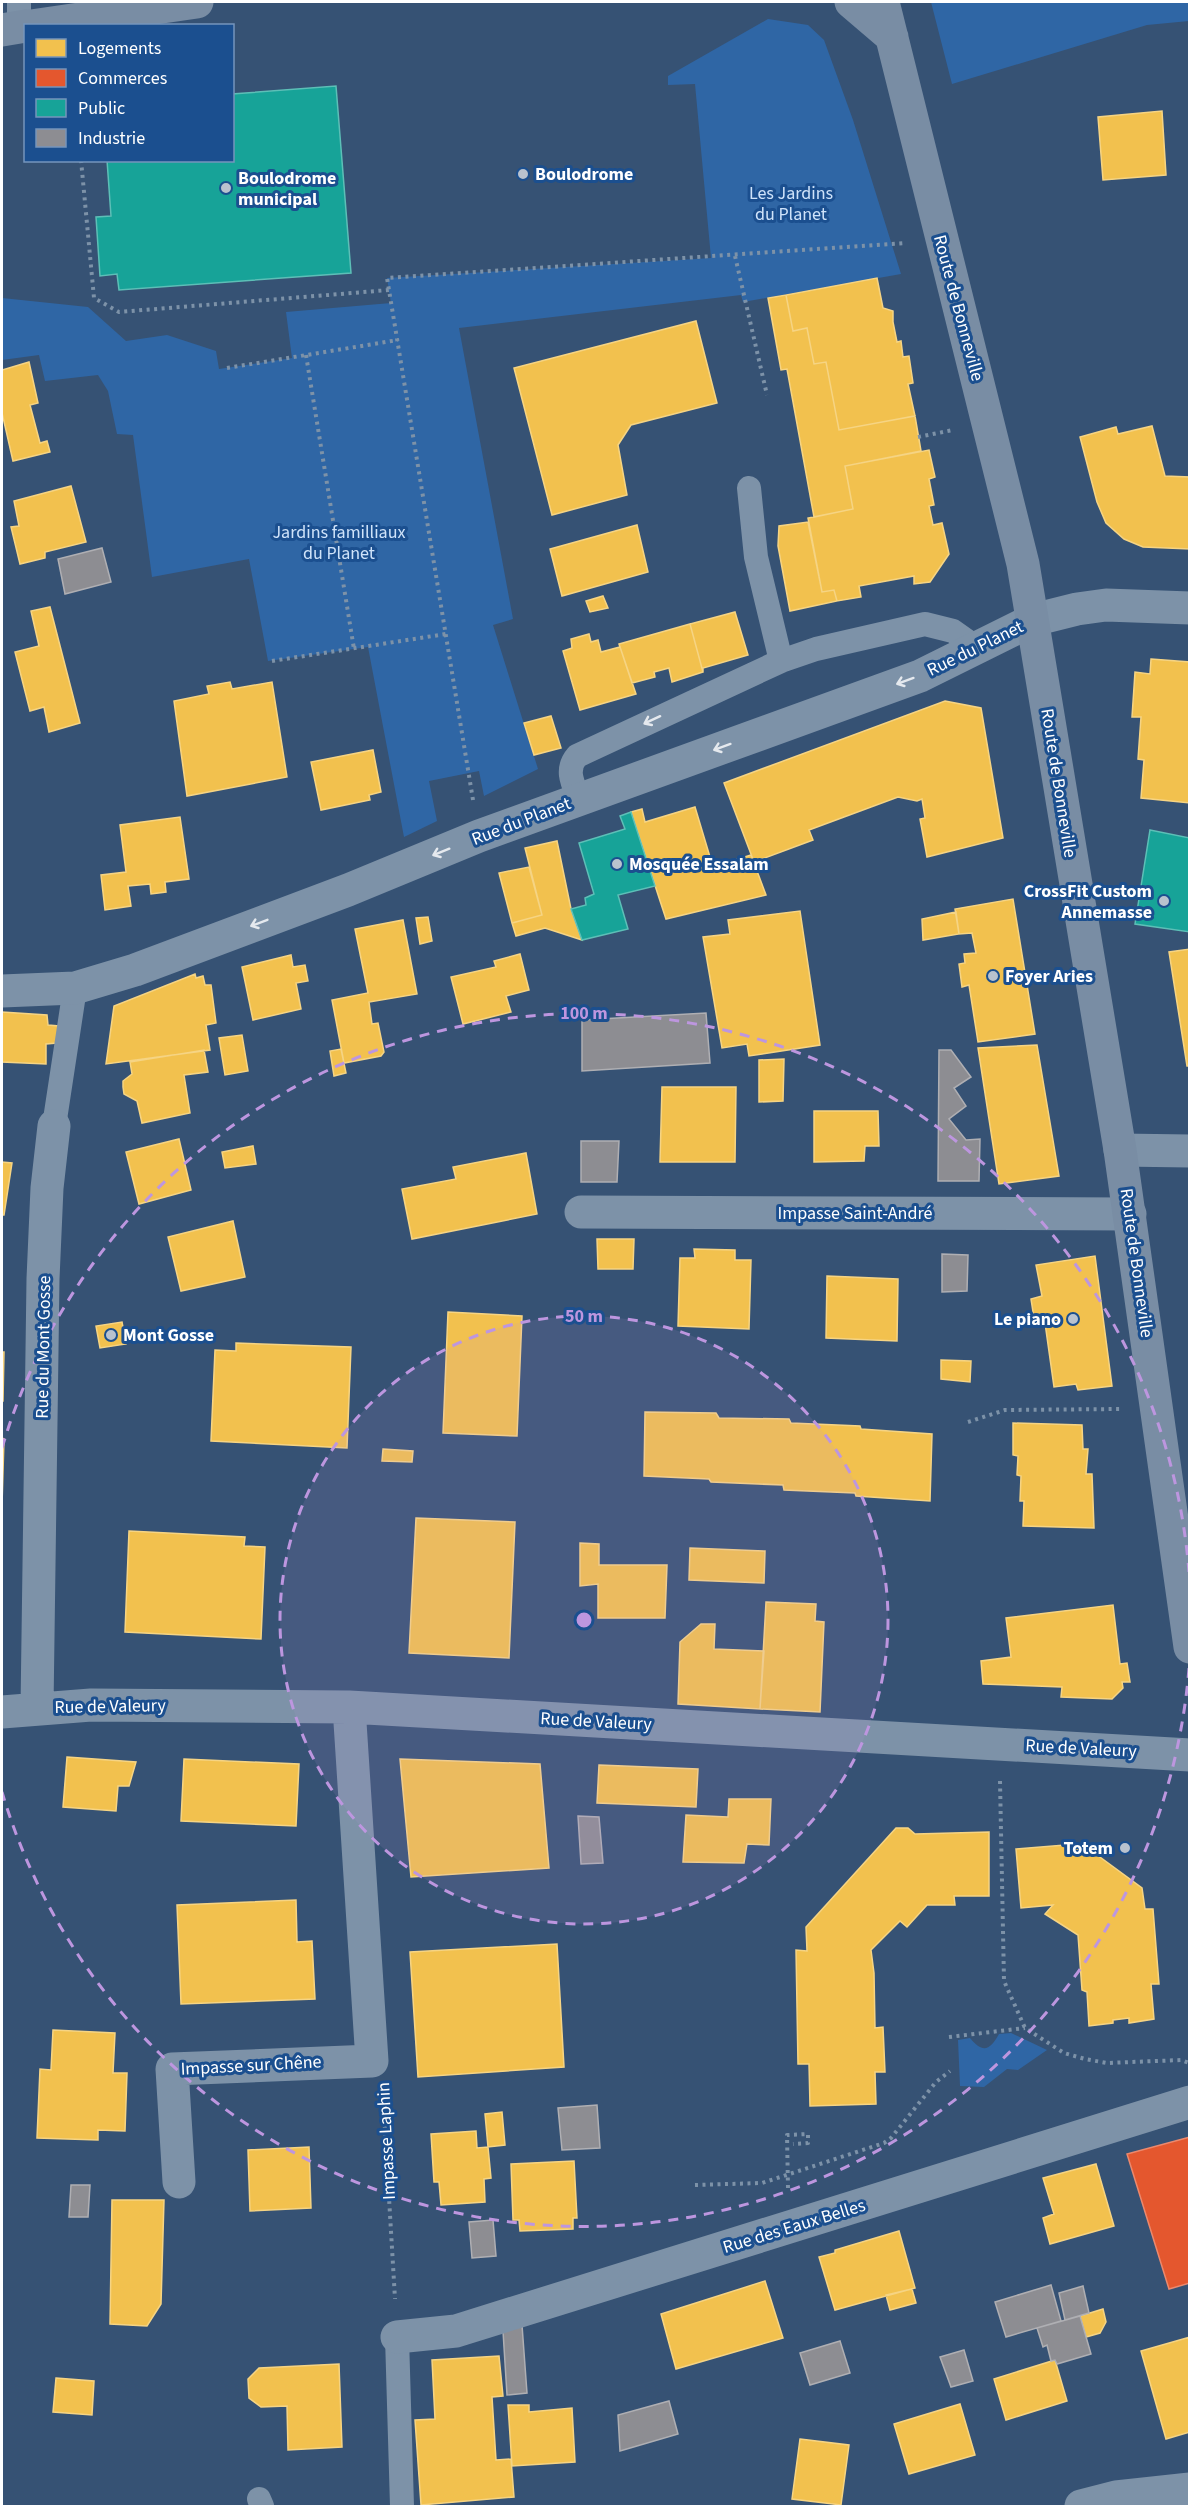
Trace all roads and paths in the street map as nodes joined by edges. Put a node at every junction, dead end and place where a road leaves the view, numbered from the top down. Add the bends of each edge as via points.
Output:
1 (197, 2) edge
2 (851, 2) edge
3 (883, 2) edge
4 (19, 22) edge
5 (892, 38) junction
6 (81, 162) edge
7 (892, 244) dead end
8 (735, 256) junction
9 (389, 290) junction
10 (398, 340) junction
11 (306, 355) junction
12 (226, 368) dead end
13 (767, 395) dead end
14 (749, 489) dead end
15 (1190, 608) edge
16 (1033, 620) junction
17 (446, 634) junction
18 (977, 648) junction
19 (354, 649) junction
20 (272, 661) dead end
21 (781, 661) junction
22 (579, 799) junction
23 (479, 836) junction
24 (75, 987) junction
25 (2, 991) edge
26 (54, 1126) joint
27 (1120, 1150) junction
28 (1190, 1151) edge
29 (581, 1212) dead end
30 (1130, 1214) junction
31 (1157, 1408) junction
32 (968, 1422) dead end
33 (1190, 1647) edge
34 (349, 1707) junction
35 (38, 1708) junction
36 (2, 1712) edge
37 (999, 1744) junction
38 (1190, 1755) edge
39 (1025, 2028) junction
40 (949, 2037) dead end
41 (372, 2061) junction
42 (1190, 2063) edge
43 (950, 2071) dead end
44 (1190, 2102) edge
45 (793, 2144) dead end
46 (788, 2176) junction
47 (179, 2182) dead end
48 (695, 2185) dead end
49 (789, 2227) junction
50 (397, 2337) junction
51 (1190, 2489) edge
52 (402, 2506) edge
53 (1081, 2506) edge

1 - 4 main road
2 - 5 main road
3 - 5 main road, Route de Bonneville
5 - 16 main road, Route de Bonneville via 1018,542
6 - 9 path via 94,298 119,312
7 - 8 path
8 - 9 path via 387,279
8 - 13 path
9 - 10 path
10 - 11 path
10 - 17 path
11 - 12 path
11 - 19 path
14 - 21 lane via 756,557
15 - 16 street, Rue du Planet via 1106,605
16 - 18 street, Rue du Planet
16 - 27 main road, Route de Bonneville
17 - 19 path
17 - 23 path
18 - 21 lane via 953,631 925,624
18 -> 22 street, Rue du Planet via 920,676
19 - 20 path
21 -> 22 lane via 577,756 570,776
22 - 23 street, Rue du Planet
23 -> 24 street, Rue du Planet via 189,950
24 - 25 street, Rue du Planet
24 - 26 lane, Rue du Mont Gosse
26 - 35 street, Rue du Mont Gosse via 43,1279
27 - 28 street
27 - 30 main road, Route de Bonneville
29 - 30 street, Impasse Saint-André
30 - 31 main road, Route de Bonneville
31 - 32 path via 1005,1410
31 - 33 main road, Route de Bonneville
34 - 35 street, Rue de Valeury
34 - 37 street, Rue de Valeury
34 - 41 street, Impasse Laphin
35 - 36 street, Rue de Valeury
37 - 38 street, Rue de Valeury
37 - 39 path via 1004,1981
39 - 40 path
39 - 42 path via 1064,2053 1085,2059 1107,2063
41 - 47 street, Impasse sur Chêne via 172,2069
41 - 50 path, Impasse Laphin via 382,2071
43 - 46 path via 884,2143
44 - 49 street, Rue des Eaux Belles
45 - 46 path via 808,2143 808,2134 787,2135
46 - 48 path via 762,2183
46 - 49 path
49 - 50 street, Rue des Eaux Belles via 456,2331
50 - 52 lane
51 - 53 street via 1116,2497

